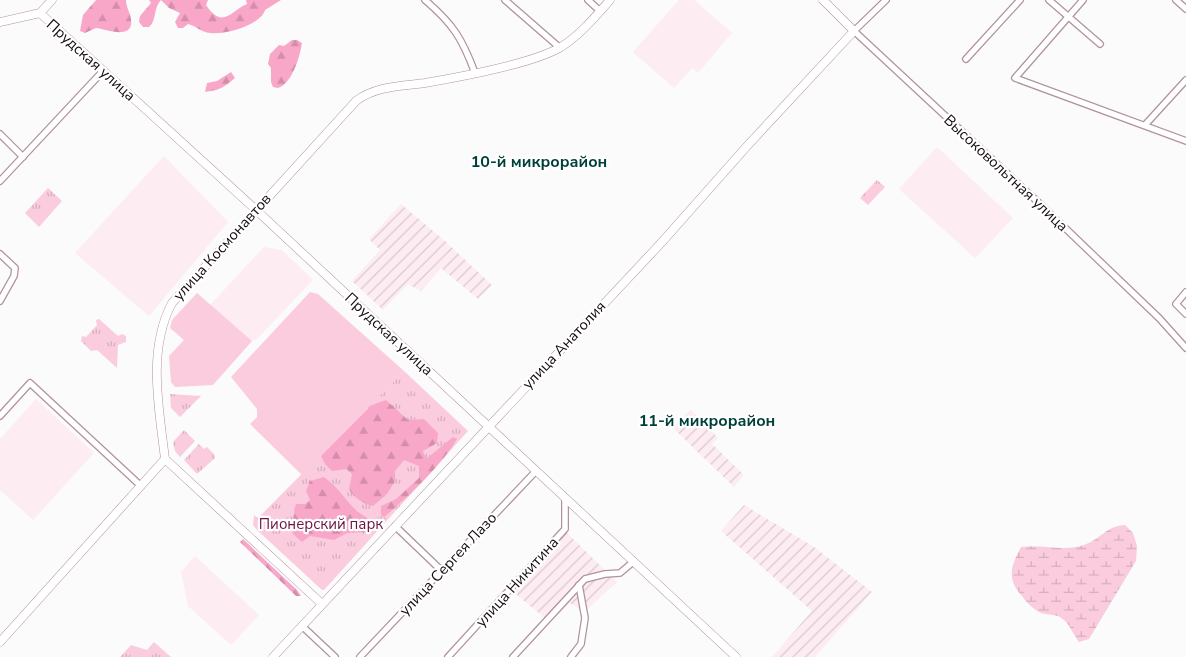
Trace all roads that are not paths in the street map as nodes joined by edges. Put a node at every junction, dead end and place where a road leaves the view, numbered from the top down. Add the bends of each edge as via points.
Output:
1 (52, 0) edge
2 (425, 0) edge
3 (505, 0) edge
4 (588, 0) edge
5 (610, 0) edge
6 (823, 0) edge
7 (886, 0) edge
8 (1020, 0) edge
9 (1049, 0) edge
10 (1083, 0) edge
11 (1176, 0) edge
12 (1186, 9) edge
13 (600, 11) junction
14 (40, 13) junction
15 (1067, 18) junction
16 (0, 22) edge
17 (854, 31) junction
18 (1100, 44) dead end
19 (559, 48) junction
20 (966, 59) dead end
21 (103, 70) junction
22 (475, 73) junction
23 (1186, 80) edge
24 (1145, 125) junction
25 (0, 134) edge
26 (1186, 141) edge
27 (23, 157) junction
28 (0, 181) edge
29 (255, 209) junction
30 (0, 254) edge
31 (1186, 292) edge
32 (0, 301) edge
33 (1186, 314) edge
34 (1186, 348) edge
35 (0, 416) edge
36 (487, 427) junction
37 (165, 459) junction
38 (536, 471) junction
39 (141, 486) junction
40 (565, 499) junction
41 (395, 526) junction
42 (633, 562) junction
43 (442, 571) junction
44 (579, 585) junction
45 (322, 604) junction
46 (302, 626) junction
47 (0, 642) edge
48 (273, 657) edge
49 (335, 657) edge
50 (360, 657) edge
51 (448, 657) edge
52 (513, 657) edge
53 (571, 657) edge
54 (736, 657) edge

1 - 14 street
2 - 22 street via 448,20
3 - 19 street
4 - 13 street
5 - 13 street, улица Космонавтов
6 - 17 street, Высоковольтная улица
7 - 17 street
8 - 20 street
9 - 15 street
10 - 15 street
11 - 12 street
13 - 19 street, улица Космонавтов
14 - 16 street
14 - 21 street, Прудская улица
15 - 18 street
15 - 24 street via 1015,78
17 - 34 street, Высоковольтная улица via 1039,203
17 - 36 street, улица Анатолия via 662,242
19 - 22 street, улица Космонавтов
21 - 27 street
21 - 29 street, Прудская улица
22 - 29 street, улица Космонавтов via 387,88 365,95
23 - 24 street
24 - 26 street
25 - 27 street
27 - 28 street
29 - 36 street, Прудская улица
29 - 37 street, улица Космонавтов via 179,294 163,320 158,344 158,391
30 - 32 street via 15,268
31 - 33 street via 1176,304
35 - 39 street via 30,383
36 - 38 street, Прудская улица
36 - 41 street, улица Анатолия
37 - 39 street
37 - 45 street
38 - 40 street, Прудская улица
38 - 43 street, улица Сергея Лазо
39 - 47 street
40 - 42 street, Прудская улица
40 - 51 street, улица Никитина via 565,529
41 - 43 street
41 - 45 street, улица Анатолия
42 - 44 street via 620,573 585,579
42 - 54 street, Прудская улица
43 - 50 street, улица Сергея Лазо
44 - 52 street
44 - 53 street via 584,627 582,644
45 - 46 street, улица Анатолия
46 - 48 street, улица Анатолия
46 - 49 street

